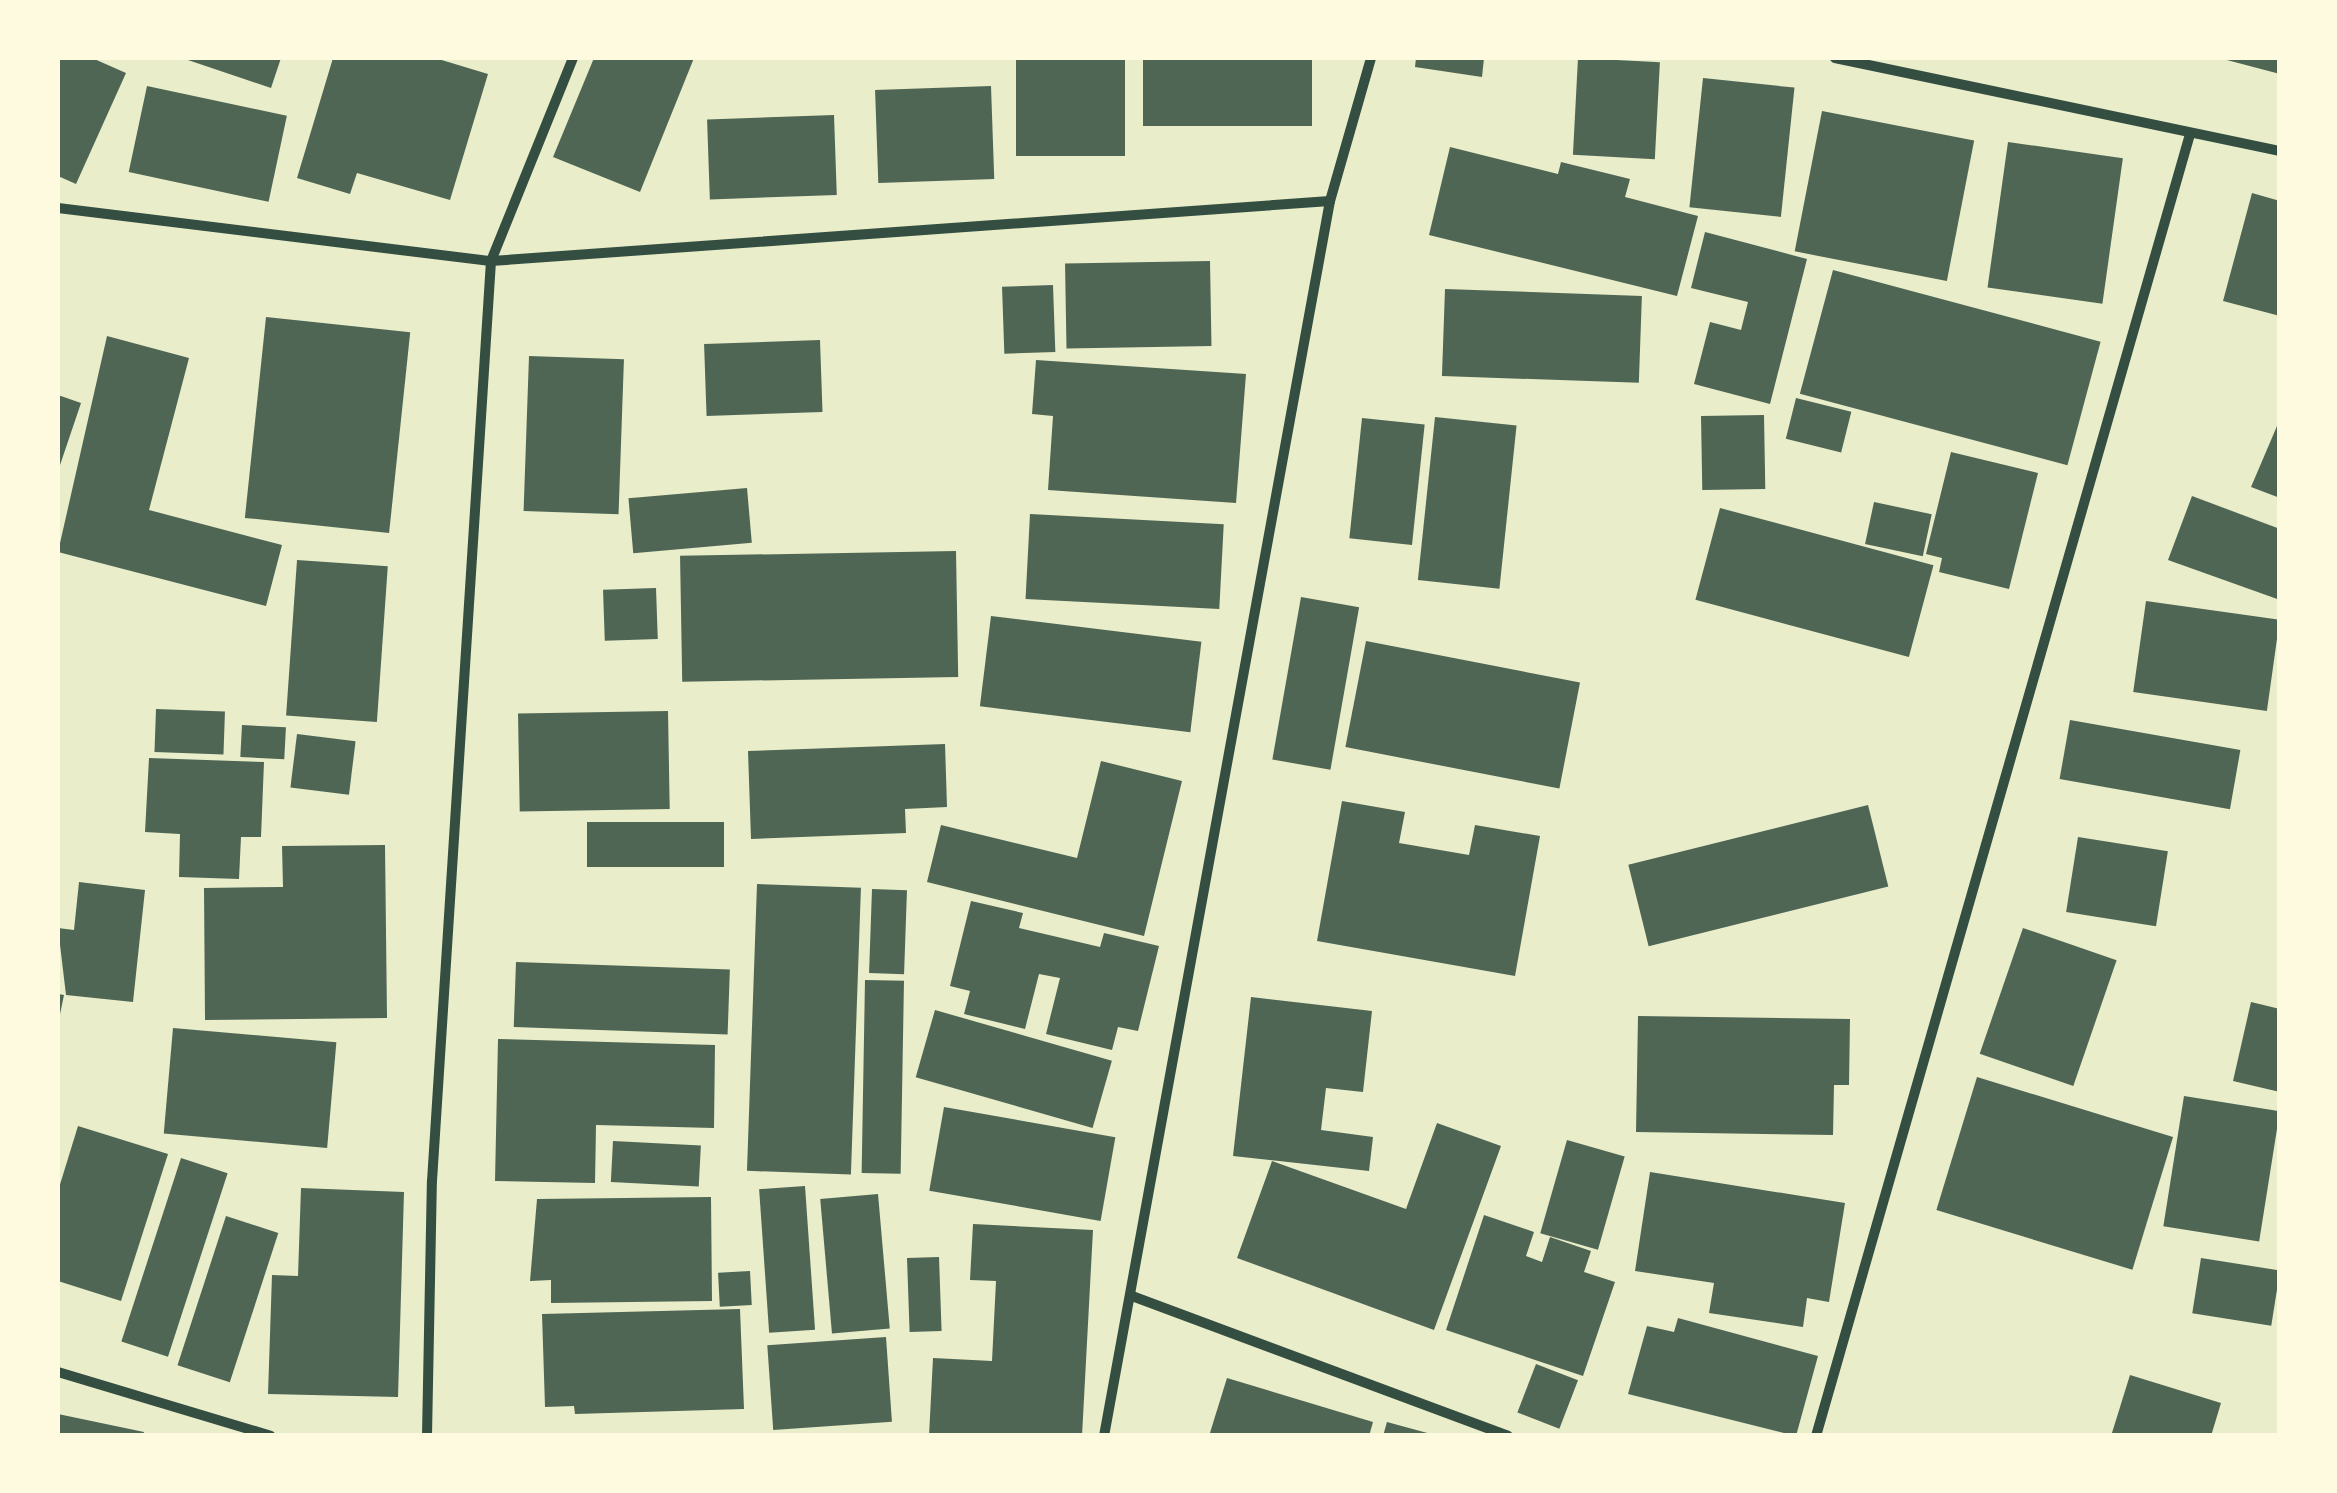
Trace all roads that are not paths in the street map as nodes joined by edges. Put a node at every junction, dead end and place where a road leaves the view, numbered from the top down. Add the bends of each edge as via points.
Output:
1 (573, 58) edge
2 (1370, 58) edge
3 (1835, 58) edge
4 (2190, 134) junction
5 (2280, 150) edge
6 (1330, 201) junction
7 (58, 208) edge
8 (491, 261) junction
9 (1132, 1296) junction
10 (58, 1372) edge
11 (270, 1436) edge
12 (427, 1436) edge
13 (1104, 1436) edge
14 (1508, 1436) edge
15 (1816, 1436) edge

1 - 8 street
2 - 6 street
3 - 4 street
4 - 5 street
4 - 15 street
6 - 8 street
6 - 9 street
7 - 8 street
8 - 12 street via 432,1181
9 - 13 street
9 - 14 street
10 - 11 street

